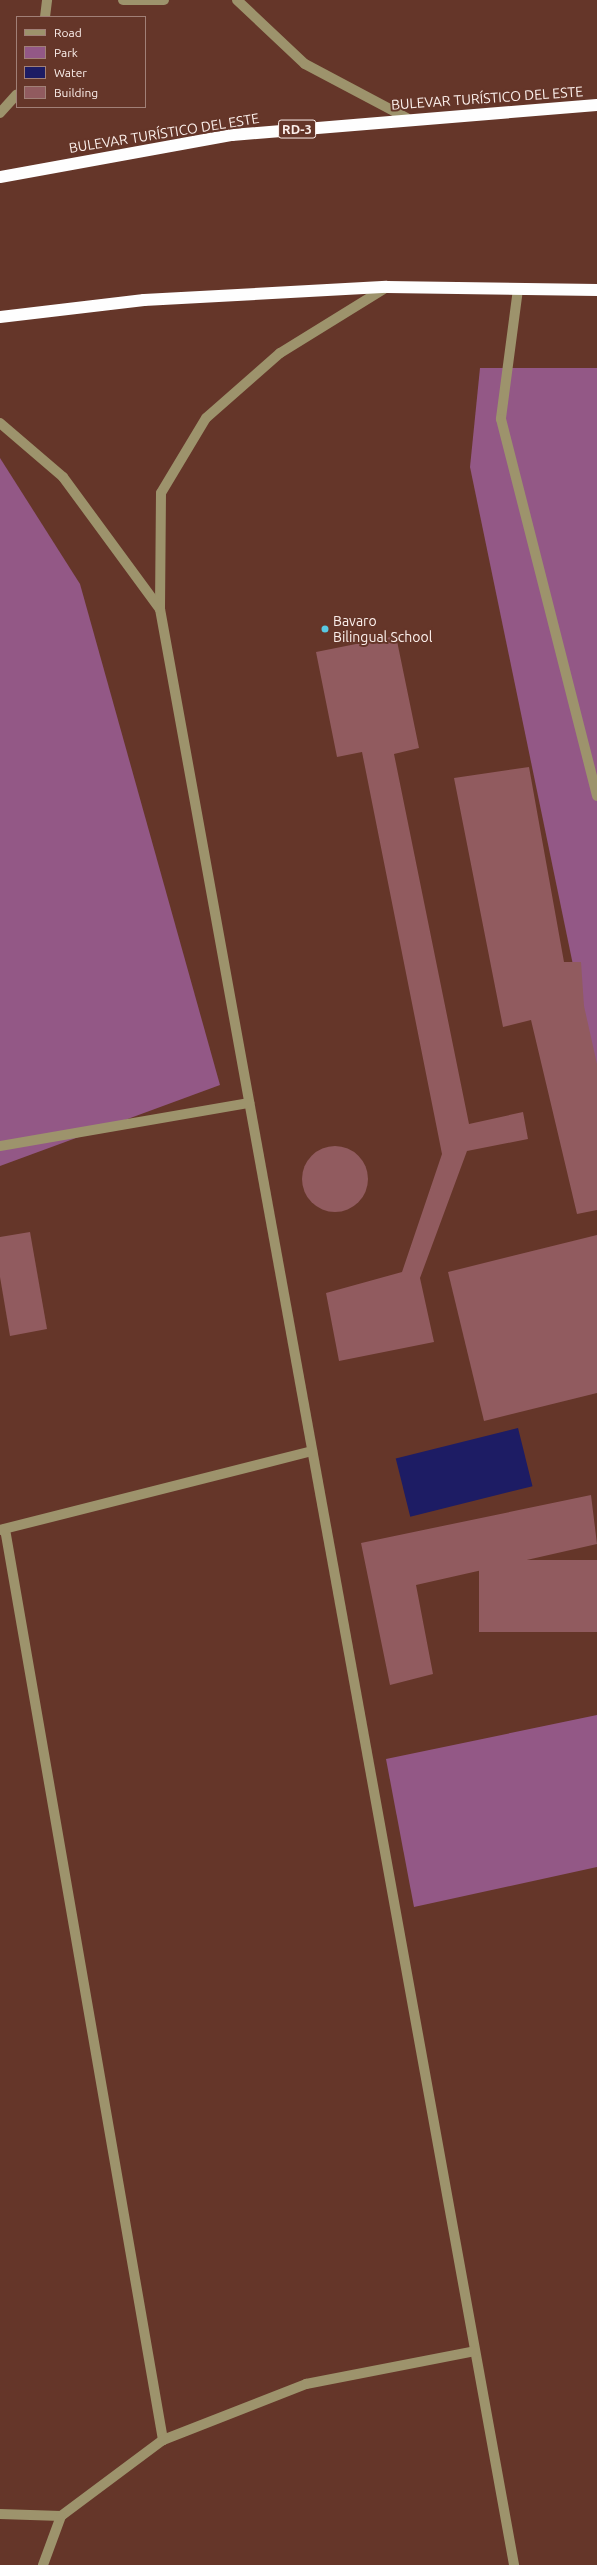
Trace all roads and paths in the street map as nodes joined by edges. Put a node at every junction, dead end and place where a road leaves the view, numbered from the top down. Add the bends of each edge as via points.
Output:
1 (47, 0) edge
2 (123, 0) edge
3 (164, 0) edge
4 (237, 0) edge
5 (45, 16) edge
6 (16, 95) edge
7 (597, 105) edge
8 (0, 113) edge
9 (407, 118) junction
10 (0, 177) edge
11 (387, 287) junction
12 (518, 289) junction
13 (597, 290) edge
14 (0, 317) edge
15 (0, 424) edge
16 (160, 609) junction
17 (597, 796) edge
18 (249, 1104) junction
19 (0, 1146) edge
20 (312, 1451) junction
21 (3, 1529) edge
22 (475, 2351) junction
23 (163, 2440) junction
24 (0, 2514) edge
25 (61, 2516) junction
26 (43, 2565) edge
27 (514, 2565) edge

1 - 5 street
2 - 3 street
4 - 9 street via 305,64
6 - 8 street
7 - 9 highway, BULEVAR TURÍSTICO DEL ESTE / RD-3
9 - 10 highway, BULEVAR TURÍSTICO DEL ESTE / RD-3 via 232,135
11 - 12 highway
11 - 14 highway via 144,300
11 - 16 street via 280,353 206,418 161,493
12 - 13 highway
12 - 17 street via 501,419
15 - 16 street via 63,477
16 - 18 street
18 - 19 street
18 - 20 street
20 - 21 street
20 - 22 street
21 - 23 street
22 - 23 street via 306,2384
22 - 27 street
23 - 25 street
24 - 25 street
25 - 26 street

